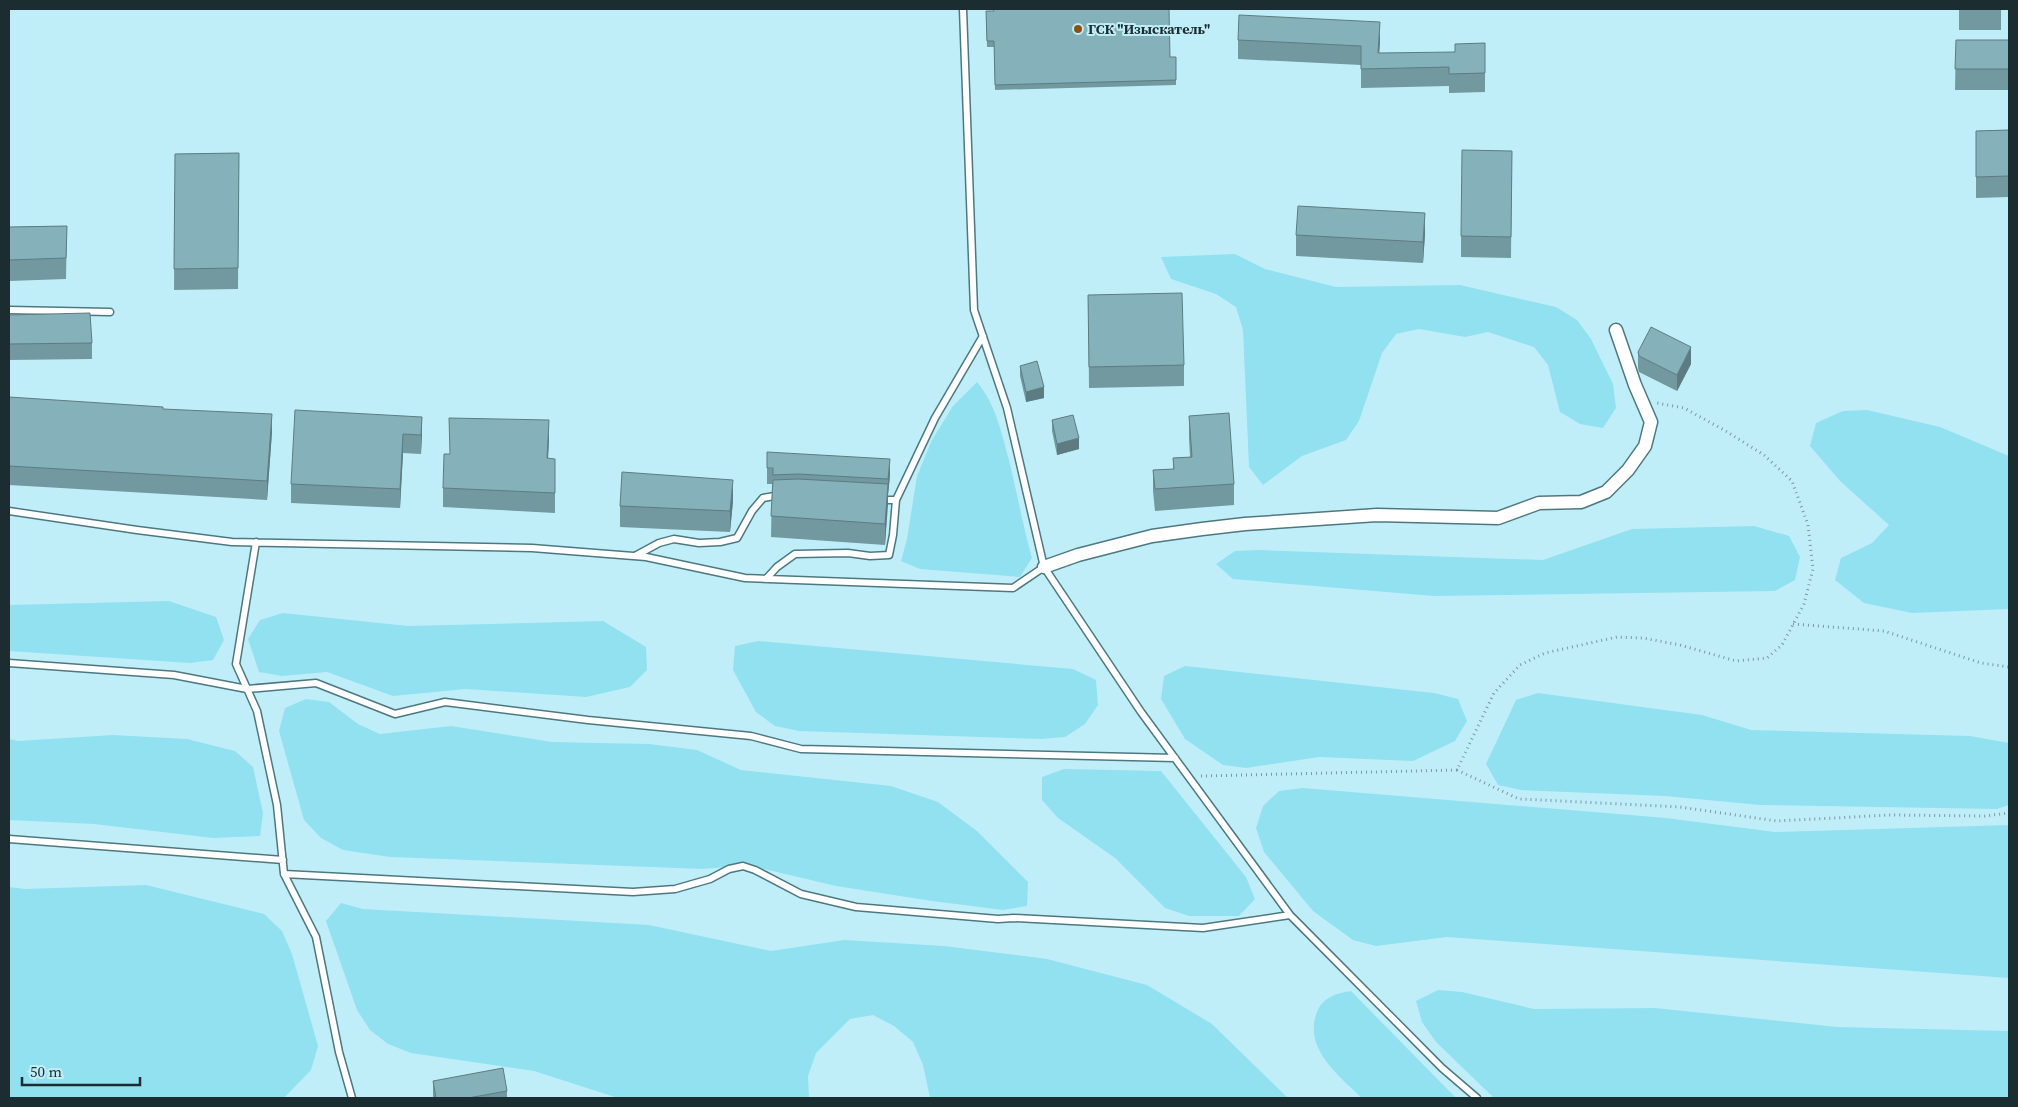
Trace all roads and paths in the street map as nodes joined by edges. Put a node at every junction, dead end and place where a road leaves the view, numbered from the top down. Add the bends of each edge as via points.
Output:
1 (963, 9) edge
2 (9, 310) edge
3 (110, 312) dead end
4 (1616, 330) dead end
5 (983, 336) junction
6 (1642, 400) junction
7 (784, 495) edge
8 (870, 500) edge
9 (896, 500) junction
10 (9, 511) edge
11 (256, 542) junction
12 (635, 556) junction
13 (1044, 567) junction
14 (766, 579) junction
15 (1793, 624) junction
16 (9, 663) edge
17 (2009, 667) edge
18 (247, 689) junction
19 (1175, 758) junction
20 (1457, 770) junction
21 (1188, 776) junction
22 (2009, 813) edge
23 (9, 838) edge
24 (283, 860) junction
25 (284, 874) junction
26 (1290, 914) junction
27 (352, 1098) edge
28 (1477, 1098) edge

1 - 5 lane via 974,310
2 - 3 lane
4 - 6 street
5 - 9 lane via 935,418
5 - 13 lane via 1006,408
6 - 13 street via 1651,422 1645,446 1628,470 1606,492 1581,502 1539,503 1498,518 1377,515 1219,527 1152,536
6 - 15 path via 1684,408 1764,455 1792,481 1808,524 1813,569 1804,604
7 - 12 lane via 762,498 737,538 700,543 674,539
8 - 9 lane
9 - 14 lane via 889,554 795,554
10 - 11 lane via 232,542
11 - 12 lane via 532,548
11 - 18 lane via 236,664
12 - 14 lane via 745,578
13 - 14 lane via 1012,588
13 - 19 lane
15 - 17 path via 1884,630 1981,663
15 - 20 path via 1782,645 1767,658 1736,660 1680,645 1617,637 1545,653 1520,665 1494,692
16 - 18 lane via 174,675
18 - 19 lane via 316,683 395,714 445,702 751,736 801,749
18 - 24 lane via 257,711 277,805
19 - 21 lane
20 - 21 path
20 - 22 path via 1519,799 1680,807 1777,821
21 - 26 lane
23 - 24 lane
24 - 25 lane
25 - 26 lane via 632,892 675,888 743,866 801,894 866,908 998,919 1204,928
25 - 27 lane via 316,937 339,1052
26 - 28 lane via 1442,1068

